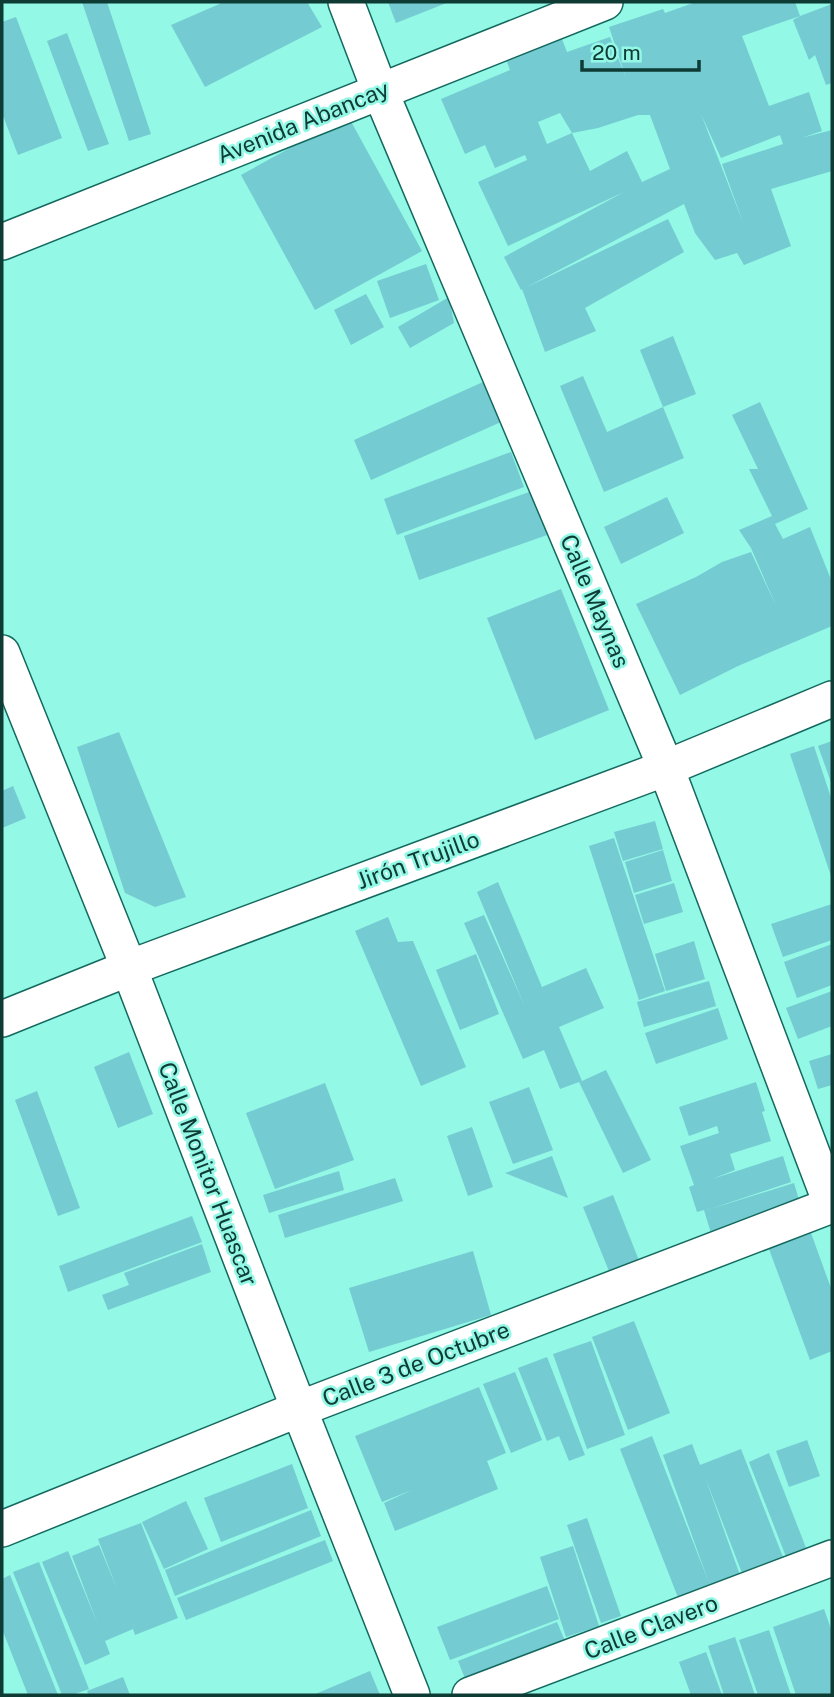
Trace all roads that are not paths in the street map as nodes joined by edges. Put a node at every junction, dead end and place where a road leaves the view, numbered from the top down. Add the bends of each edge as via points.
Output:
1 (346, 2) edge
2 (605, 2) edge
3 (380, 91) junction
4 (2, 242) edge
5 (2, 653) edge
6 (832, 699) edge
7 (666, 768) junction
8 (129, 968) junction
9 (2, 1019) edge
10 (832, 1206) edge
11 (299, 1409) junction
12 (2, 1529) edge
13 (832, 1558) edge
14 (412, 1695) edge
15 (470, 1695) edge

1 - 3 street, Calle Maynas
2 - 3 street, Avenida Abancay
3 - 4 street, Avenida Abancay
3 - 7 street, Calle Maynas
5 - 8 street, Calle Monitor Huascar
6 - 7 street, Jirón Trujillo
7 - 8 street, Jirón Trujillo
7 - 10 street, Calle Maynas
8 - 9 street, Jirón Trujillo
8 - 11 street, Calle Monitor Huascar
10 - 11 street, Calle 3 de Octubre
11 - 12 street, Calle 3 de Octubre
11 - 14 street, Calle Monitor Huascar
13 - 15 street, Calle Clavero

